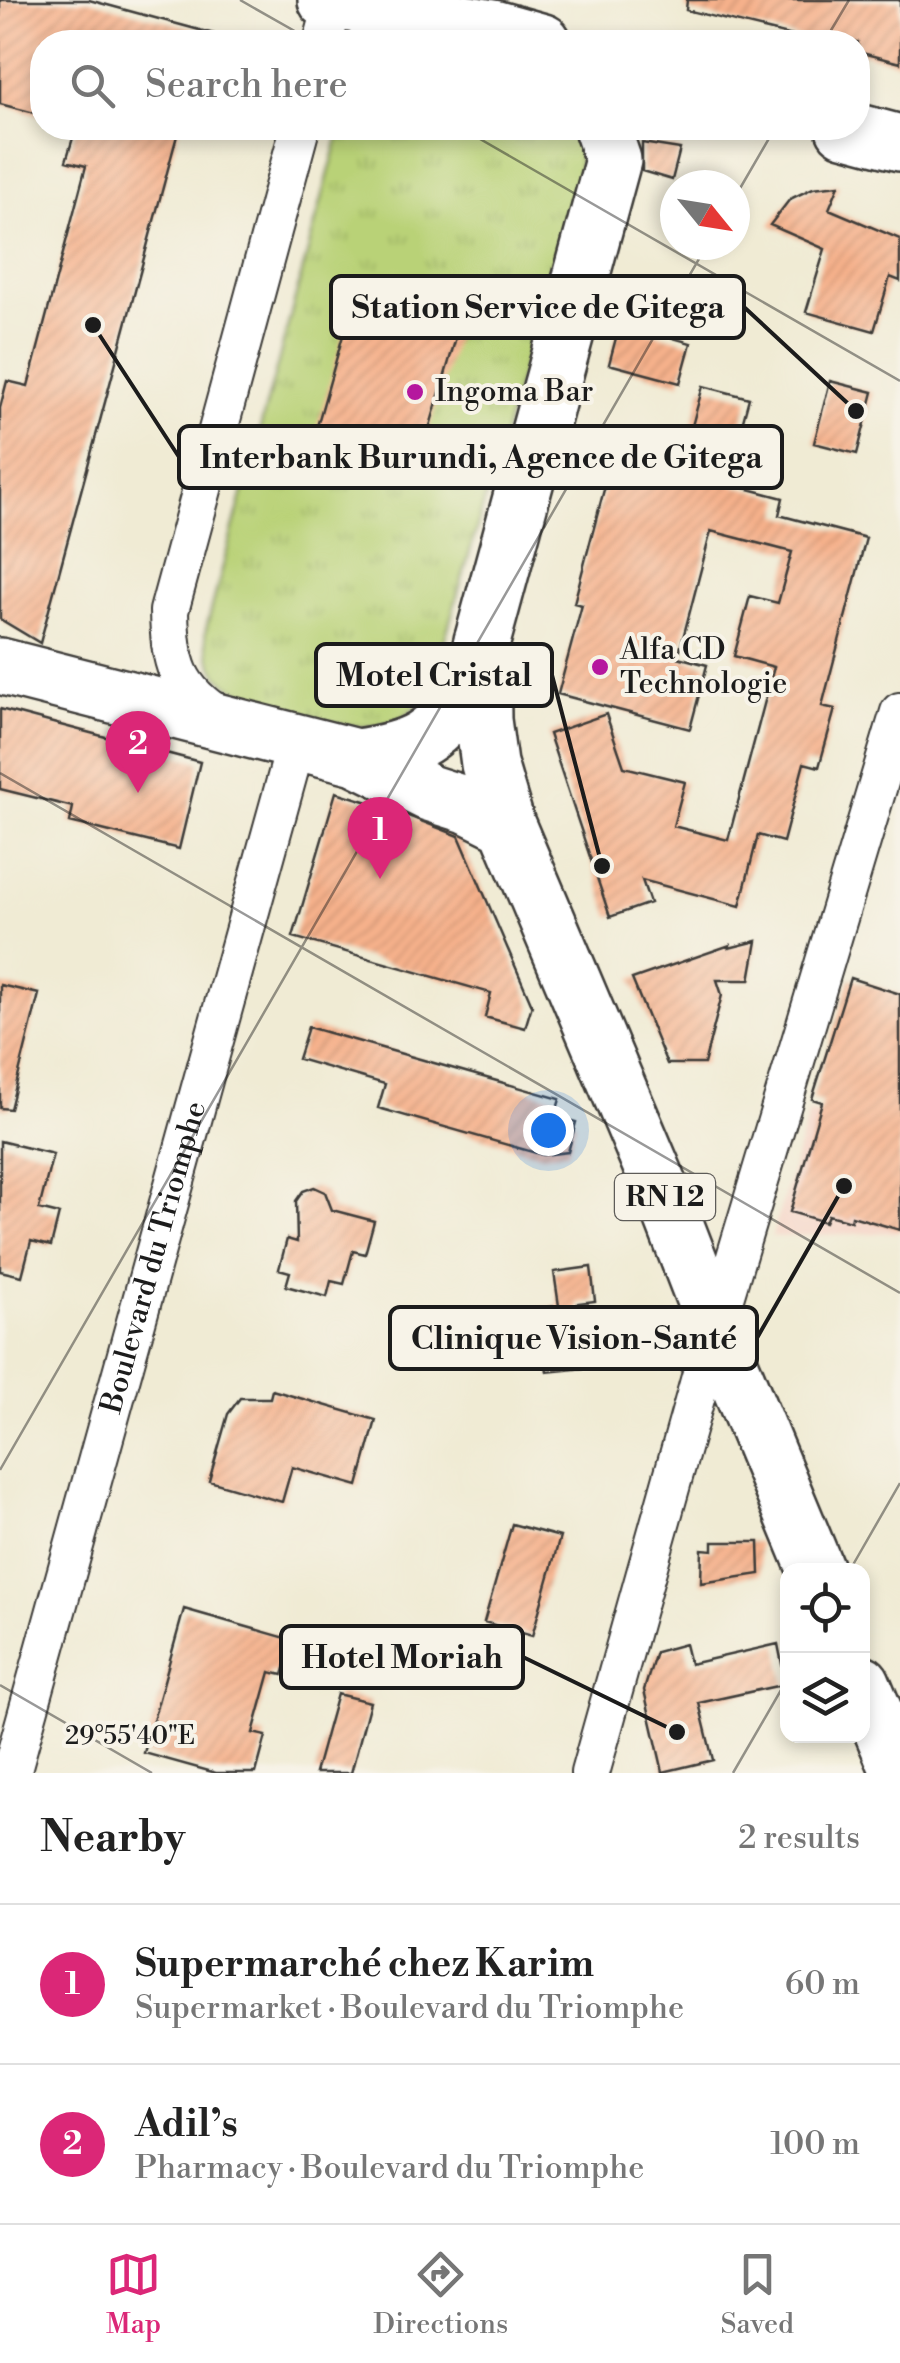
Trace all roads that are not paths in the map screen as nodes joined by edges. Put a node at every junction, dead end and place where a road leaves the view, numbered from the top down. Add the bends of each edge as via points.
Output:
1 (328, 15) edge
2 (499, 30) edge
3 (870, 135) edge
4 (297, 140) edge
5 (617, 140) edge
6 (900, 143) edge
7 (482, 641) junction
8 (0, 666) edge
9 (900, 712) edge
10 (233, 725) junction
11 (296, 741) junction
12 (356, 756) junction
13 (507, 826) junction
14 (715, 1328) junction
15 (813, 1563) edge
16 (870, 1702) edge
17 (11, 1773) edge
18 (590, 1773) edge
19 (900, 1773) edge

1 - 2 main road
3 - 6 main road
4 - 10 street via 169,610 177,673 197,702
5 - 7 main road
7 - 12 main road via 470,686 452,714 396,752
7 - 13 main road via 488,764
8 - 10 main road
9 - 14 street
10 - 11 main road
11 - 12 main road
11 - 17 street, Boulevard du Triomphe
12 - 13 main road
13 - 14 main road, RN 12
14 - 15 main road, RN 12
14 - 18 street
16 - 19 main road

